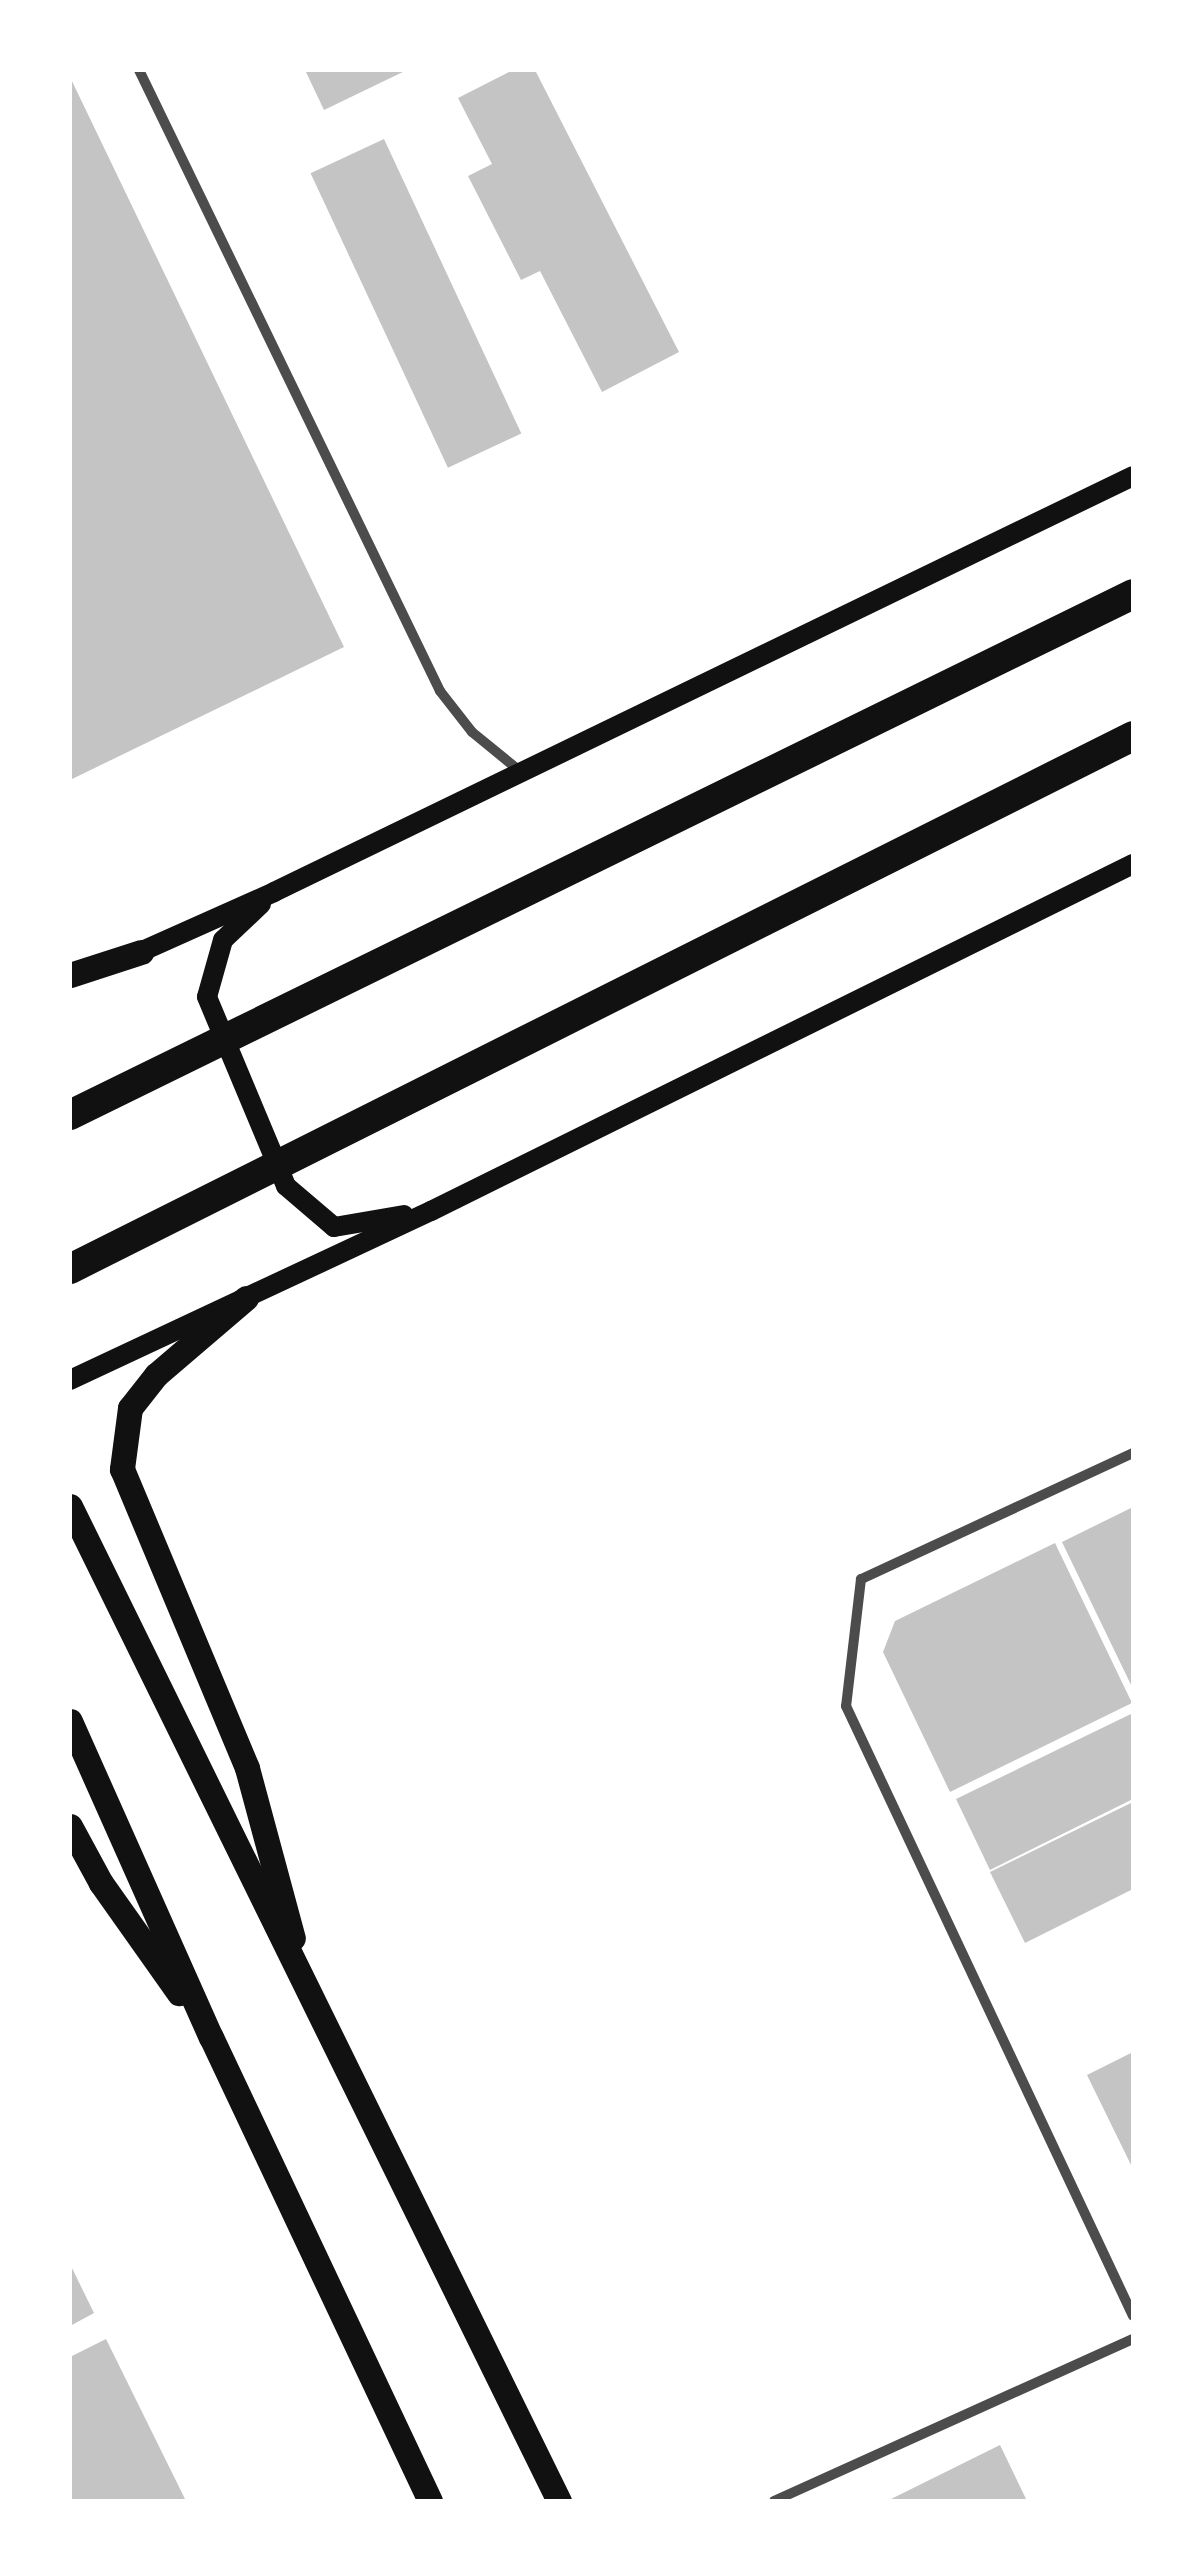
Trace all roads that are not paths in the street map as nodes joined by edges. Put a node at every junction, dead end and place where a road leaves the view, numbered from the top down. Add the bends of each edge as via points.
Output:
1 (139, 70) edge
2 (1133, 476) edge
3 (1133, 594) edge
4 (1133, 736) edge
5 (522, 773) junction
6 (1133, 864) edge
7 (274, 892) junction
8 (140, 952) junction
9 (70, 976) edge
10 (70, 983) edge
11 (70, 1115) edge
12 (431, 1211) junction
13 (70, 1269) edge
14 (246, 1298) junction
15 (70, 1380) edge
16 (1133, 1453) edge
17 (70, 1506) edge
18 (70, 1722) edge
19 (70, 1826) edge
20 (308, 1996) junction
21 (211, 2037) junction
22 (1133, 2316) edge
23 (1133, 2339) edge
24 (430, 2501) edge
25 (559, 2501) edge
26 (774, 2501) edge

1 - 5 street via 440,690 472,732
2 - 5 main road
3 - 11 highway
4 - 13 highway
5 - 7 main road
6 - 12 main road
7 - 8 main road
7 - 12 main road via 223,940 207,997 286,1186 334,1227
8 - 9 main road
8 - 10 main road
12 - 14 main road
14 - 15 main road
14 - 20 main road via 156,1375 130,1408 122,1469 247,1768
16 - 22 street via 861,1580 846,1706
17 - 20 main road
18 - 21 main road
19 - 21 main road via 101,1883
20 - 25 main road
21 - 24 main road
23 - 26 street

